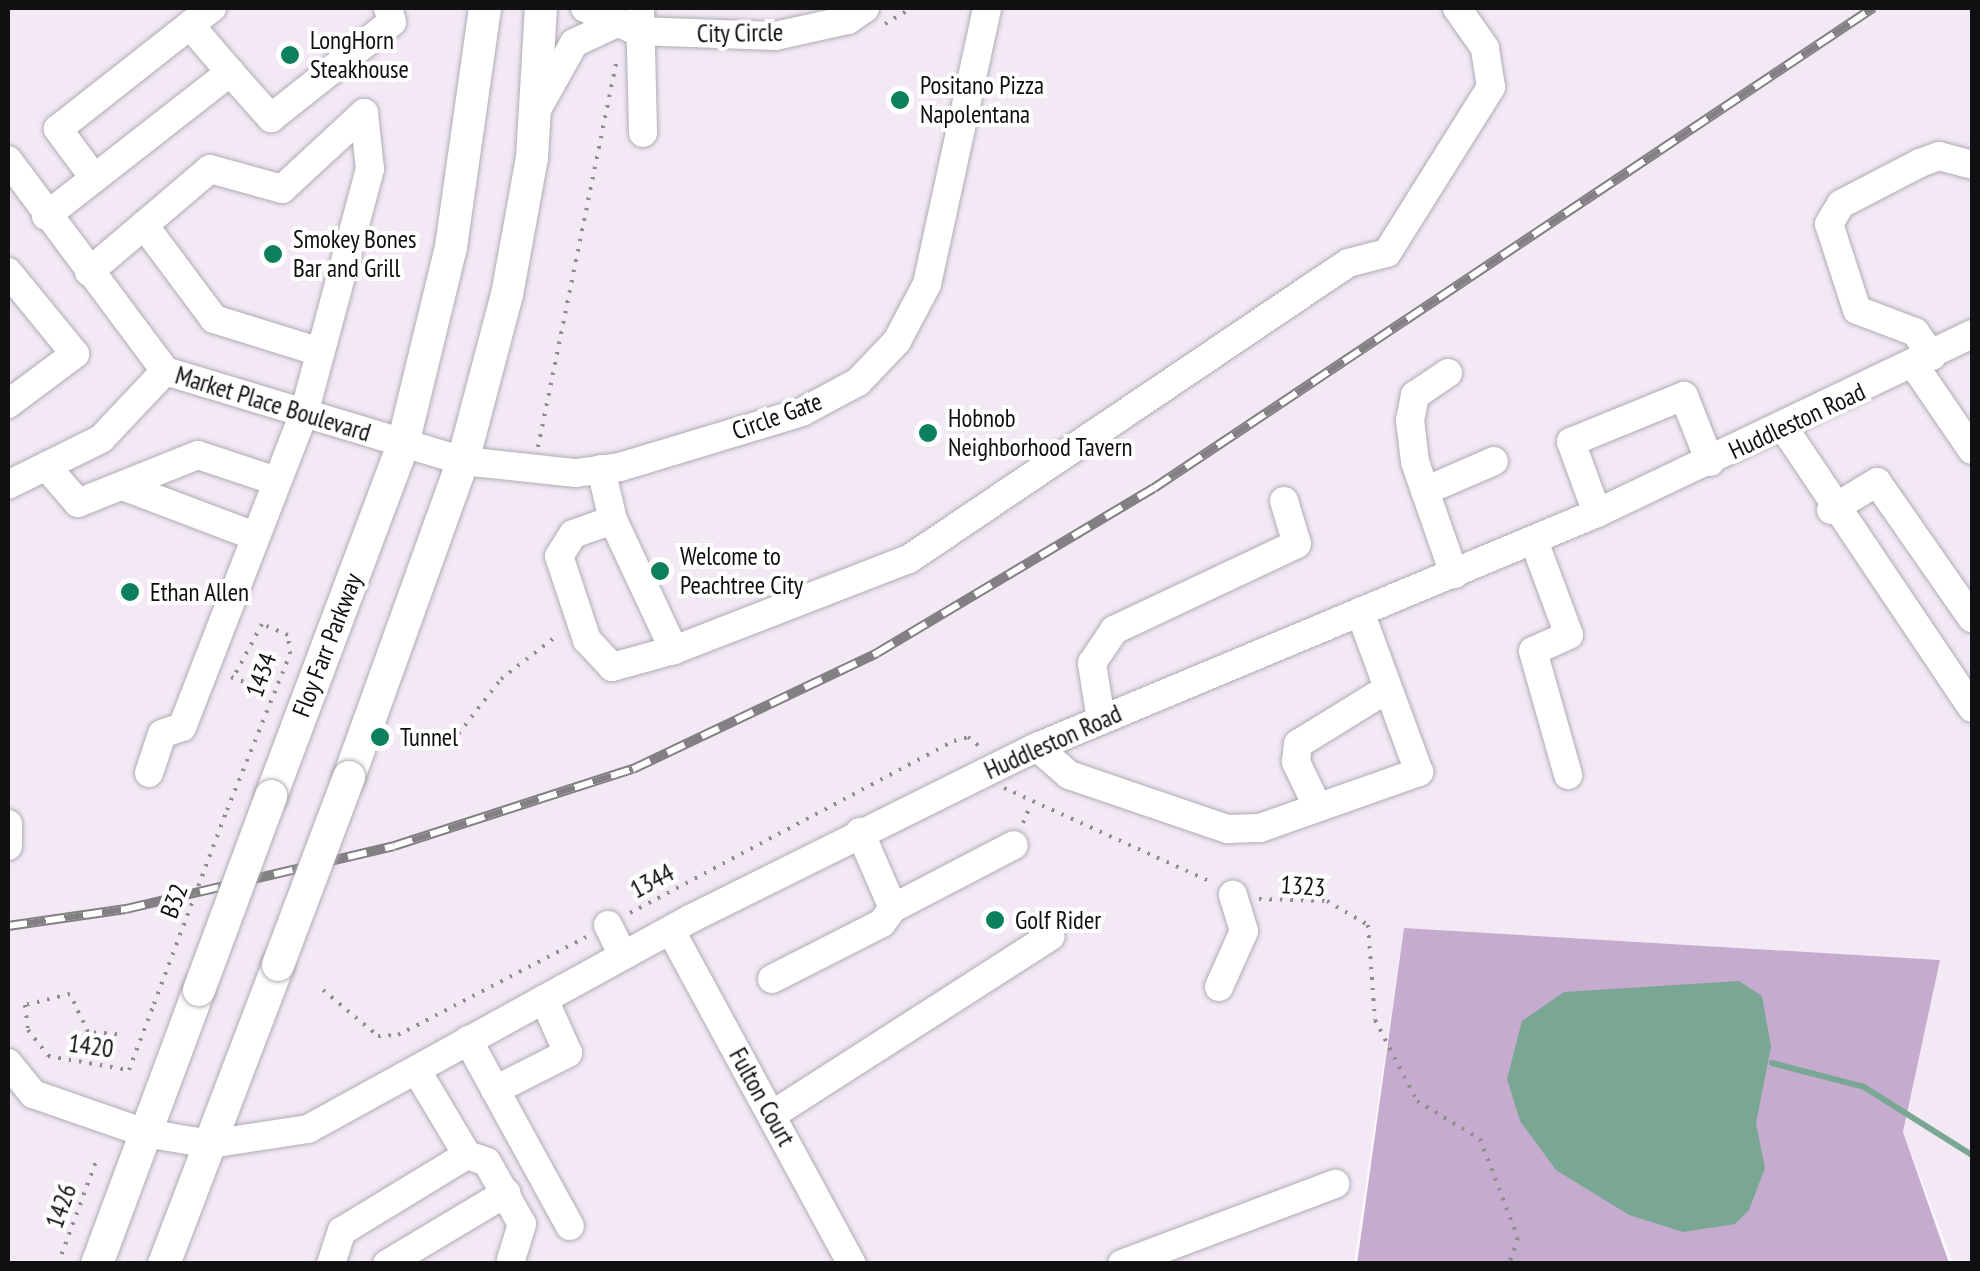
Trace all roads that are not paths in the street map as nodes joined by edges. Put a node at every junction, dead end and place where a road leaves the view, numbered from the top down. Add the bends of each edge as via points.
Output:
1 (388, 8) edge
2 (485, 8) edge
3 (541, 8) edge
4 (585, 8) edge
5 (987, 8) edge
6 (1004, 8) edge
7 (1458, 8) edge
8 (201, 16) edge
9 (872, 17) edge
10 (631, 30) edge
11 (230, 72) junction
12 (536, 112) junction
13 (643, 132) dead end
14 (8, 160) edge
15 (1972, 165) edge
16 (94, 178) junction
17 (46, 216) junction
18 (144, 225) junction
19 (8, 272) edge
20 (89, 272) junction
21 (1972, 334) edge
22 (320, 352) junction
23 (1923, 360) junction
24 (165, 372) junction
25 (1448, 373) dead end
26 (8, 404) edge
27 (304, 413) junction
28 (1784, 428) junction
29 (403, 444) junction
30 (1972, 450) edge
31 (462, 461) junction
32 (1494, 461) dead end
33 (1710, 462) junction
34 (46, 466) junction
35 (600, 469) junction
36 (276, 481) junction
37 (8, 485) edge
38 (125, 487) junction
39 (1425, 491) junction
40 (1284, 501) dead end
41 (1832, 510) junction
42 (1597, 513) junction
43 (613, 520) junction
44 (252, 535) junction
45 (1534, 541) junction
46 (1454, 574) junction
47 (1360, 612) junction
48 (1972, 618) edge
49 (674, 650) junction
50 (1387, 688) junction
51 (1972, 708) edge
52 (1100, 720) junction
53 (1037, 747) junction
54 (149, 773) dead end
55 (1568, 775) dead end
56 (1316, 804) junction
57 (8, 824) edge
58 (860, 832) junction
59 (1014, 845) dead end
60 (8, 846) edge
61 (1233, 895) road end
62 (892, 908) junction
63 (608, 924) road end
64 (671, 931) junction
65 (1051, 936) dead end
66 (623, 956) junction
67 (772, 979) dead end
68 (1219, 987) dead end
69 (544, 999) junction
70 (468, 1040) junction
71 (8, 1064) edge
72 (417, 1071) junction
73 (496, 1090) junction
74 (772, 1115) junction
75 (144, 1133) junction
76 (210, 1144) junction
77 (467, 1155) junction
78 (1335, 1184) dead end
79 (506, 1193) junction
80 (570, 1226) dead end
81 (511, 1260) dead end
82 (96, 1264) edge
83 (164, 1264) edge
84 (331, 1264) edge
85 (387, 1264) edge
86 (852, 1264) edge
87 (1122, 1264) edge

1 - 11 street via 392,22 272,118
2 - 29 main road, Floy Farr Parkway via 452,247
3 - 12 main road
4 - 10 street
5 - 6 street
5 - 35 street, Circle Gate via 928,284 898,341 858,382 802,412
7 - 49 street via 1485,48 1491,87 1387,254 1348,263 908,559
8 - 11 street
8 - 16 street via 58,128
9 - 10 street, City Circle via 775,36
10 - 12 street via 574,43
10 - 13 street
11 - 16 street
12 - 31 main road via 518,250
14 - 17 street, Market Place Boulevard
15 - 23 street via 1939,156 1920,163 1841,204 1829,224 1857,310 1916,332
16 - 17 street
17 - 20 street, Market Place Boulevard
18 - 20 street
18 - 22 street via 214,319
18 - 22 street via 210,169 282,189 364,113 370,169
19 - 26 street via 75,354
20 - 24 street, Market Place Boulevard
21 - 23 street, Huddleston Road
22 - 27 street
23 - 28 street, Huddleston Road
23 - 30 street
24 - 27 street, Market Place Boulevard
24 - 34 street via 101,439
25 - 39 street via 1416,395 1410,420
27 - 29 street, Market Place Boulevard
27 - 36 street
28 - 33 street, Huddleston Road
28 - 41 street
29 - 31 street, Market Place Boulevard
29 - 75 main road, Floy Farr Parkway, bridge
31 - 35 street, Circle Gate via 533,471
31 - 76 main road, bridge
32 - 39 street
33 - 42 street, Huddleston Road
33 - 42 street via 1684,396 1571,442
34 - 37 street
34 - 38 street via 78,503
35 - 43 street
36 - 38 street via 198,455
36 - 44 street
38 - 44 street
39 - 46 street
40 - 52 street via 1296,544 1114,630 1092,662
41 - 48 street via 1877,482
41 - 51 street
42 - 45 street, Huddleston Road
43 - 49 street
43 - 49 street via 574,534 559,556 581,626 612,668
44 - 54 street via 182,726 162,734
45 - 46 street, Huddleston Road
45 - 55 street via 1569,635 1532,651
46 - 47 street, Huddleston Road
47 - 50 street
47 - 52 street, Huddleston Road
50 - 56 street via 1298,744 1296,762
50 - 56 street via 1420,772
52 - 53 street, Huddleston Road
53 - 56 street via 1069,775 1204,825 1260,828
53 - 58 street, Huddleston Road
57 - 60 street
58 - 62 street
58 - 64 street, Huddleston Road
59 - 62 street
61 - 68 street via 1244,931
62 - 67 street via 882,923
63 - 66 street
64 - 66 street, Huddleston Road
64 - 74 street, Fulton Court
65 - 74 street
66 - 69 street, Huddleston Road
69 - 70 street, Huddleston Road
69 - 73 street via 568,1053
70 - 72 street, Huddleston Road
70 - 73 street
71 - 75 street, Huddleston Road via 33,1094
72 - 76 street, Huddleston Road via 308,1129
72 - 77 street
73 - 80 street
74 - 86 street, Fulton Court
75 - 76 street, Huddleston Road
75 - 82 main road, Floy Farr Parkway
76 - 83 main road
77 - 79 street via 487,1162
77 - 84 street via 342,1231
78 - 87 street
79 - 81 street via 526,1238
79 - 85 street

